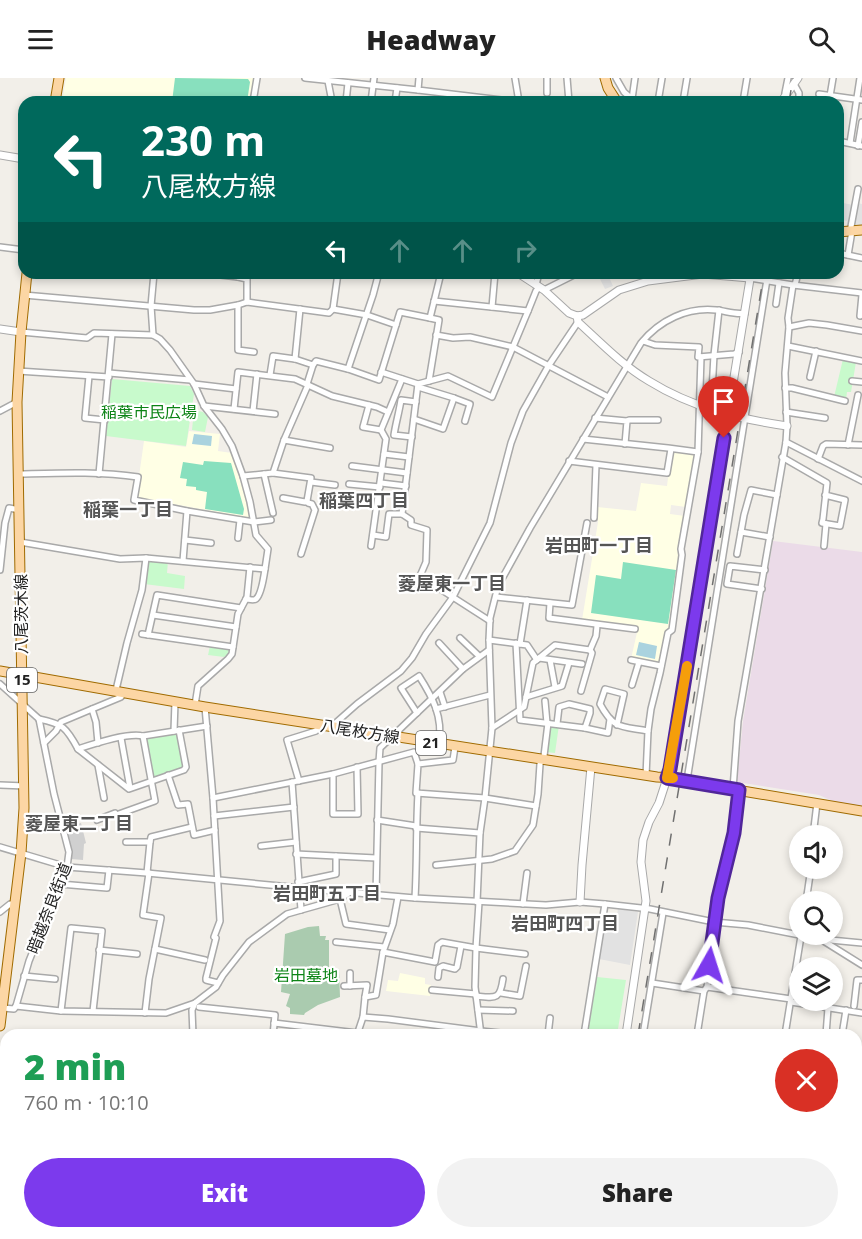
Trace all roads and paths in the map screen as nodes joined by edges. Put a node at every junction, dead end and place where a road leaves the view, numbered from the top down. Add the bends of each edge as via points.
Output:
1 (59, 78) edge
2 (256, 78) edge
3 (305, 78) edge
4 (374, 78) edge
5 (419, 78) edge
6 (515, 78) edge
7 (547, 78) edge
8 (567, 78) edge
9 (604, 78) edge
10 (616, 78) edge
11 (635, 78) edge
12 (662, 78) edge
13 (687, 78) edge
14 (747, 78) edge
15 (833, 78) edge
16 (860, 78) edge
17 (793, 80) edge
18 (328, 81) junction
19 (348, 83) junction
20 (373, 86) junction
21 (397, 88) junction
22 (418, 90) junction
23 (547, 93) dead end
24 (819, 94) dead end
25 (56, 96) edge
26 (254, 96) edge
27 (331, 96) edge
28 (347, 96) edge
29 (372, 96) edge
30 (396, 96) edge
31 (460, 96) edge
32 (518, 96) edge
33 (568, 96) edge
34 (613, 96) edge
35 (629, 96) edge
36 (634, 96) edge
37 (659, 96) edge
38 (684, 96) edge
39 (744, 96) edge
40 (784, 96) edge
41 (799, 96) edge
42 (823, 96) edge
43 (830, 96) edge
44 (844, 99) edge
45 (860, 99) edge
46 (862, 122) edge
47 (844, 142) edge
48 (850, 143) junction
49 (860, 146) edge
50 (0, 155) edge
51 (18, 158) edge
52 (858, 189) dead end
53 (855, 231) edge
54 (0, 247) edge
55 (18, 249) edge
56 (844, 254) edge
57 (848, 255) junction
58 (862, 258) edge
59 (26, 279) edge
60 (153, 279) edge
61 (247, 279) edge
62 (337, 279) edge
63 (377, 279) edge
64 (440, 279) edge
65 (494, 279) edge
66 (527, 279) edge
67 (539, 279) edge
68 (562, 279) edge
69 (664, 279) edge
70 (750, 279) edge
71 (760, 279) edge
72 (796, 279) edge
73 (767, 281) junction
74 (779, 282) junction
75 (794, 285) junction
76 (540, 287) junction
77 (862, 294) edge
78 (24, 295) junction
79 (434, 301) junction
80 (247, 302) junction
81 (776, 303) dead end
82 (238, 305) junction
83 (151, 306) junction
84 (492, 307) junction
85 (300, 309) junction
86 (333, 309) junction
87 (719, 310) junction
88 (528, 311) junction
89 (745, 313) junction
90 (367, 315) junction
91 (861, 316) edge
92 (430, 318) junction
93 (578, 319) junction
94 (396, 325) junction
95 (789, 327) junction
96 (0, 329) edge
97 (859, 331) edge
98 (21, 332) junction
99 (112, 334) junction
100 (153, 335) junction
101 (436, 335) junction
102 (643, 341) junction
103 (788, 346) junction
104 (513, 347) junction
105 (816, 351) junction
106 (254, 352) dead end
107 (739, 352) junction
108 (714, 355) junction
109 (700, 357) junction
110 (295, 359) junction
111 (862, 361) edge
112 (313, 364) junction
113 (549, 365) junction
114 (627, 366) junction
115 (348, 369) junction
116 (18, 371) junction
117 (381, 372) junction
118 (257, 374) junction
119 (109, 375) junction
120 (270, 375) junction
121 (89, 376) junction
122 (810, 377) dead end
123 (402, 379) junction
124 (429, 381) junction
125 (852, 381) dead end
126 (192, 382) junction
127 (862, 382) edge
128 (307, 384) junction
129 (418, 386) junction
130 (785, 388) junction
131 (236, 389) junction
132 (858, 395) dead end
133 (608, 397) junction
134 (454, 398) junction
135 (17, 402) junction
136 (416, 402) junction
137 (845, 402) dead end
138 (369, 405) junction
139 (204, 406) junction
140 (700, 407) junction
141 (234, 409) junction
142 (711, 410) junction
143 (0, 411) edge
144 (253, 411) junction
145 (388, 411) junction
146 (786, 412) junction
147 (275, 414) dead end
148 (728, 415) junction
149 (854, 415) junction
150 (862, 416) edge
151 (595, 418) junction
152 (825, 418) dead end
153 (414, 419) junction
154 (744, 419) junction
155 (105, 420) junction
156 (658, 420) dead end
157 (465, 421) dead end
158 (627, 421) junction
159 (787, 426) junction
160 (381, 430) junction
161 (412, 437) junction
162 (583, 439) junction
163 (284, 440) junction
164 (786, 442) junction
165 (625, 444) junction
166 (848, 445) junction
167 (862, 445) edge
168 (330, 448) dead end
169 (671, 449) junction
170 (698, 452) junction
171 (384, 454) junction
172 (409, 457) junction
173 (782, 457) junction
174 (818, 459) junction
175 (569, 461) junction
176 (596, 465) junction
177 (352, 466) dead end
178 (382, 469) junction
179 (273, 473) junction
180 (407, 473) junction
181 (19, 474) junction
182 (99, 474) junction
183 (264, 474) junction
184 (243, 477) junction
185 (862, 481) edge
186 (311, 482) junction
187 (349, 483) dead end
188 (335, 485) dead end
189 (380, 485) junction
190 (406, 486) junction
191 (777, 495) junction
192 (825, 495) junction
193 (283, 498) dead end
194 (307, 501) junction
195 (0, 508) edge
196 (8, 510) junction
197 (20, 510) junction
198 (187, 511) junction
199 (273, 513) dead end
200 (402, 514) junction
201 (594, 518) dead end
202 (240, 520) junction
203 (271, 520) dead end
204 (254, 522) junction
205 (587, 523) dead end
206 (826, 524) junction
207 (741, 532) junction
208 (373, 535) junction
209 (770, 537) junction
210 (238, 538) dead end
211 (185, 540) junction
212 (20, 542) junction
213 (211, 543) dead end
214 (371, 546) dead end
215 (824, 546) dead end
216 (301, 554) dead end
217 (737, 554) dead end
218 (146, 558) junction
219 (183, 561) junction
220 (250, 567) junction
221 (265, 569) junction
222 (0, 570) edge
223 (765, 570) junction
224 (762, 589) junction
225 (453, 597) junction
226 (496, 597) junction
227 (246, 599) junction
228 (527, 600) junction
229 (550, 603) junction
230 (241, 608) junction
231 (153, 615) junction
232 (490, 621) junction
233 (597, 626) dead end
234 (236, 627) junction
235 (635, 629) dead end
236 (460, 638) dead end
237 (489, 640) junction
238 (439, 643) dead end
239 (518, 643) junction
240 (233, 647) junction
241 (489, 650) junction
242 (590, 650) junction
243 (479, 656) junction
244 (538, 659) junction
245 (550, 660) junction
246 (631, 660) dead end
247 (639, 662) junction
248 (569, 663) junction
249 (582, 664) dead end
250 (661, 666) junction
251 (463, 669) junction
252 (0, 671) edge
253 (21, 675) junction
254 (0, 685) edge
255 (632, 685) dead end
256 (555, 687) junction
257 (120, 691) junction
258 (580, 691) dead end
259 (440, 692) junction
260 (490, 695) junction
261 (526, 697) junction
262 (433, 698) junction
263 (545, 701) dead end
264 (175, 702) junction
265 (23, 705) junction
266 (195, 705) junction
267 (206, 707) junction
268 (445, 707) junction
269 (92, 709) junction
270 (436, 709) junction
271 (519, 711) junction
272 (417, 713) junction
273 (39, 719) junction
274 (610, 719) junction
275 (548, 723) junction
276 (557, 724) junction
277 (60, 725) junction
278 (319, 725) junction
279 (617, 725) junction
280 (207, 726) junction
281 (331, 727) junction
282 (492, 728) junction
283 (585, 728) junction
284 (176, 730) junction
285 (648, 731) junction
286 (143, 736) junction
287 (392, 736) junction
288 (121, 738) junction
289 (44, 742) junction
290 (98, 743) junction
291 (439, 744) junction
292 (455, 747) junction
293 (78, 749) junction
294 (489, 752) junction
295 (542, 759) junction
296 (379, 762) junction
297 (98, 765) junction
298 (418, 765) junction
299 (357, 767) junction
300 (591, 767) junction
301 (333, 774) junction
302 (688, 774) dead end
303 (168, 775) junction
304 (646, 776) junction
305 (667, 778) junction
306 (151, 782) junction
307 (296, 782) junction
308 (0, 785) edge
309 (25, 786) junction
310 (130, 788) junction
311 (736, 789) junction
312 (418, 793) junction
313 (104, 798) dead end
314 (213, 798) junction
315 (485, 798) junction
316 (817, 803) junction
317 (536, 806) junction
318 (294, 807) junction
319 (862, 811) edge
320 (214, 816) junction
321 (97, 820) dead end
322 (377, 820) junction
323 (814, 825) edge
324 (192, 827) junction
325 (416, 827) junction
326 (215, 830) junction
327 (480, 833) junction
328 (126, 842) dead end
329 (150, 842) junction
330 (296, 842) junction
331 (261, 846) dead end
332 (0, 847) edge
333 (21, 853) junction
334 (296, 854) junction
335 (336, 856) junction
336 (376, 858) junction
337 (479, 862) junction
338 (436, 866) dead end
339 (67, 867) junction
340 (109, 870) junction
341 (148, 873) junction
342 (527, 873) dead end
343 (218, 880) junction
344 (60, 884) junction
345 (298, 885) junction
346 (349, 893) junction
347 (376, 895) junction
348 (398, 897) junction
349 (415, 898) junction
350 (340, 899) junction
351 (478, 902) junction
352 (580, 902) junction
353 (15, 904) junction
354 (522, 904) junction
355 (605, 904) junction
356 (645, 909) junction
357 (300, 910) junction
358 (0, 912) edge
359 (663, 913) junction
360 (714, 922) junction
361 (390, 930) junction
362 (789, 931) edge
363 (843, 941) edge
364 (336, 942) dead end
365 (862, 943) edge
366 (830, 945) edge
367 (461, 946) junction
368 (476, 948) junction
369 (155, 949) junction
370 (99, 950) junction
371 (384, 950) junction
372 (136, 954) dead end
373 (525, 954) dead end
374 (205, 960) dead end
375 (862, 965) edge
376 (525, 966) dead end
377 (350, 973) dead end
378 (24, 976) junction
379 (438, 977) dead end
380 (2, 978) edge
381 (55, 979) dead end
382 (503, 979) dead end
383 (862, 980) edge
384 (218, 983) junction
385 (652, 983) junction
386 (706, 989) junction
387 (432, 990) dead end
388 (501, 993) junction
389 (476, 995) junction
390 (365, 997) junction
391 (789, 1001) edge
392 (197, 1005) junction
393 (16, 1006) junction
394 (854, 1006) dead end
395 (1, 1008) edge
396 (478, 1010) junction
397 (843, 1010) edge
398 (846, 1010) junction
399 (61, 1011) junction
400 (93, 1011) junction
401 (513, 1011) dead end
402 (789, 1011) edge
403 (828, 1011) edge
404 (145, 1013) junction
405 (862, 1013) edge
406 (363, 1017) junction
407 (550, 1018) dead end
408 (274, 1023) junction
409 (0, 1026) edge
410 (193, 1029) edge
411 (274, 1029) edge
412 (319, 1029) edge
413 (359, 1029) edge
414 (455, 1029) edge
415 (480, 1029) edge
416 (549, 1029) edge
417 (585, 1029) edge
418 (627, 1029) edge
419 (644, 1029) edge
420 (699, 1029) edge
421 (786, 1029) edge
422 (826, 1029) edge
423 (843, 1029) edge

1 - 25 main road
2 - 26 street
3 - 18 street
4 - 20 street
5 - 22 street
6 - 32 street
7 - 23 street
8 - 33 street
9 - 34 main road
10 - 35 street
11 - 36 street
12 - 37 street
13 - 38 street
14 - 39 street
15 - 43 street
16 - 45 street
17 - 40 street
17 - 41 street
18 - 19 street
18 - 27 street
19 - 20 street
19 - 28 street
20 - 21 street
20 - 29 street
21 - 22 street
21 - 30 street
22 - 31 street
24 - 42 street
44 - 45 street
45 - 48 street
46 - 49 street
47 - 48 street
48 - 49 street
50 - 51 street
52 - 53 street
53 - 57 street
54 - 55 street
56 - 57 street
57 - 58 street
59 - 78 main road, 八尾茨木線 / 15
60 - 83 street
61 - 80 street
62 - 86 street
63 - 90 street
64 - 79 street
65 - 84 street
66 - 76 street
67 - 76 street
68 - 76 street
69 - 93 street via 619,290
70 - 89 street
71 - 73 street
72 - 75 street
73 - 74 street
73 - 154 street
74 - 75 street
74 - 81 street
75 - 77 street
75 - 95 street
76 - 88 street
76 - 93 street
77 - 91 street
78 - 83 street
78 - 98 main road, 八尾茨木線 / 15
79 - 84 street
79 - 92 street
80 - 82 street
80 - 85 street
82 - 83 street via 210,310
82 - 106 street via 238,350
83 - 100 street
84 - 88 street
85 - 86 street via 329,313
85 - 110 street
86 - 90 street
87 - 89 street
87 - 102 street via 690,311 649,333
87 - 108 street
88 - 104 street
89 - 107 street
90 - 94 street
90 - 115 street
91 - 97 street
92 - 94 street via 400,312
92 - 101 street via 439,320
93 - 113 street
93 - 114 street
94 - 117 street
95 - 97 street via 809,323
95 - 103 street
96 - 98 street
98 - 99 street via 87,338 94,333
98 - 116 main road, 八尾茨木線 / 15
99 - 100 street
99 - 119 street
100 - 126 street via 170,350
101 - 104 street
101 - 124 street
102 - 109 street via 699,347
102 - 114 street
103 - 105 street
103 - 130 street
104 - 113 street
104 - 124 street via 492,397 448,376
105 - 111 street
105 - 122 street
107 - 108 street
107 - 148 street
108 - 109 street
108 - 142 street
109 - 140 street
110 - 112 street
110 - 120 street via 273,356
112 - 115 street via 316,361
112 - 128 street
113 - 133 street
113 - 225 street via 523,411 490,523
114 - 133 street
114 - 140 street
115 - 117 street via 379,380
116 - 121 street
116 - 135 main road, 八尾茨木線 / 15
117 - 123 street
118 - 120 street
118 - 131 street via 238,372
118 - 144 street
119 - 121 street
119 - 126 street
119 - 155 street
120 - 128 street
121 - 155 street via 85,418
123 - 129 street
123 - 145 street
124 - 129 street
125 - 127 street
126 - 131 street
126 - 139 street
128 - 138 street via 320,392
128 - 163 street
129 - 134 street
129 - 136 street
130 - 137 street
130 - 146 street
131 - 141 street
132 - 149 street
133 - 151 street
134 - 153 street via 443,429
134 - 157 street via 470,404
135 - 143 street
135 - 181 main road, 八尾茨木線 / 15
136 - 153 street
136 - 161 street via 401,400 396,417 394,435
138 - 145 street
138 - 160 street via 363,427
139 - 141 street
139 - 184 street via 232,446
140 - 142 street
140 - 170 street
141 - 144 street
142 - 148 street
144 - 147 street
145 - 160 street
146 - 152 street
146 - 159 street
148 - 154 street
148 - 305 street
149 - 150 street
149 - 166 street
151 - 158 street
151 - 162 street
153 - 161 street
154 - 159 street
154 - 302 street
155 - 182 street
156 - 158 street
158 - 165 street
159 - 164 street
160 - 171 street via 386,439
161 - 172 street
162 - 165 street
162 - 175 street
163 - 168 street
163 - 179 street
164 - 173 street
164 - 174 street
165 - 169 street
166 - 167 street
166 - 174 street via 826,444
169 - 170 street
169 - 176 street via 667,473
170 - 250 street via 672,630
171 - 172 street
171 - 178 street
172 - 180 street
173 - 191 street
173 - 192 street via 827,483
174 - 185 street
175 - 176 street
175 - 226 street via 506,569
176 - 201 street
177 - 178 street
178 - 180 street
178 - 189 street
179 - 183 street
179 - 186 street via 311,478
180 - 190 street
181 - 182 street
181 - 197 main road, 八尾茨木線 / 15
182 - 198 street via 138,477 134,500
183 - 184 street
183 - 199 street
184 - 204 street
186 - 188 street
186 - 194 street
187 - 189 street
189 - 190 street
189 - 208 street
190 - 200 street
191 - 207 street via 751,490
191 - 209 street
192 - 206 street via 822,523
192 - 206 street via 845,500 840,526
193 - 194 street
194 - 216 street via 315,510
195 - 196 street
196 - 197 street
196 - 222 street
197 - 212 main road, 八尾茨木線 / 15
198 - 202 street
198 - 211 street
200 - 208 street via 389,514 386,537
200 - 225 street via 411,520 411,525 427,530 426,562 420,576
202 - 204 street
202 - 210 street
203 - 204 street
204 - 221 street via 256,536 268,549
205 - 229 street via 572,605
206 - 215 street
207 - 209 street
207 - 217 street
208 - 214 street
209 - 223 street
211 - 213 street
211 - 219 street
212 - 218 street via 120,559
212 - 253 main road, 八尾茨木線 / 15
218 - 219 street
218 - 257 street
219 - 220 street
220 - 221 street
220 - 227 street
221 - 227 street via 257,598
223 - 224 street
223 - 224 street via 730,566 727,584
224 - 311 street via 738,721
225 - 232 street
225 - 281 street via 401,671
226 - 228 street
226 - 232 street
227 - 230 street
228 - 229 street
228 - 239 street
229 - 235 street via 549,618
230 - 231 street via 157,595
230 - 234 street
231 - 234 street
231 - 240 street via 145,635
232 - 237 street
233 - 242 street
234 - 240 street
236 - 243 street
237 - 239 street
237 - 241 street
238 - 251 street
239 - 244 street via 527,645
239 - 271 street
240 - 266 street via 228,659 198,686
241 - 243 street
241 - 260 street
242 - 244 street via 555,645
242 - 258 street
243 - 251 street
244 - 245 street
244 - 261 street via 533,663
245 - 248 street
245 - 256 street
246 - 247 street
247 - 250 street
247 - 255 street
248 - 249 street
248 - 256 street via 562,686
250 - 285 street
251 - 259 street
252 - 253 main road, 八尾枚方線 / 21
253 - 257 main road, 八尾枚方線 / 21
253 - 265 main road, 八尾茨木線 / 15
254 - 265 street
256 - 261 street
257 - 264 main road, 八尾枚方線 / 21
257 - 269 street via 121,697
259 - 262 street
259 - 268 street
260 - 268 street
260 - 282 street
261 - 271 street
262 - 270 street
262 - 272 street
262 - 272 street via 419,676 401,688
263 - 275 street
264 - 266 main road, 八尾枚方線 / 21
264 - 284 street
265 - 273 street
265 - 309 main road, 八尾茨木線 / 15
266 - 267 main road, 八尾枚方線 / 21
267 - 278 main road, 八尾枚方線 / 21
267 - 280 street
268 - 270 street
269 - 277 street
269 - 290 street
270 - 291 street via 441,730
271 - 275 street via 520,720
271 - 282 street
272 - 287 street
273 - 277 street
273 - 289 street, 暗越奈良街道
274 - 279 street
274 - 279 street via 600,704 605,689 624,694
274 - 283 street via 608,733
275 - 276 street
275 - 295 street
276 - 283 street
276 - 283 street via 559,707 569,704 590,709
277 - 289 street
277 - 293 street
278 - 281 main road, 八尾枚方線 / 21
278 - 307 street via 316,730 287,740
279 - 285 street
280 - 284 street
280 - 314 street
281 - 287 main road, 八尾枚方線 / 21
282 - 294 street
284 - 286 street
284 - 303 street via 186,767
285 - 304 street
286 - 288 street
286 - 306 street
287 - 291 main road, 八尾枚方線 / 21
287 - 296 street via 381,748
288 - 290 street
288 - 310 street
289 - 339 street, 暗越奈良街道 via 69,852
290 - 293 street
291 - 292 main road, 八尾枚方線 / 21
292 - 294 main road, 八尾枚方線 / 21
292 - 298 street via 453,760
293 - 297 street
294 - 295 main road, 八尾枚方線 / 21
294 - 315 street
295 - 300 main road, 八尾枚方線 / 21
295 - 317 street
296 - 298 street via 414,752
296 - 299 street
296 - 322 street
297 - 310 street
297 - 313 street
298 - 312 street
299 - 301 street
299 - 301 street via 358,814 333,814
300 - 304 main road, 八尾枚方線 / 21
300 - 352 street
301 - 307 street
303 - 306 street
303 - 324 street via 178,805 188,804
304 - 305 main road, 八尾枚方線 / 21
305 - 311 main road, 八尾枚方線 / 21
305 - 356 street via 643,840
306 - 310 street
306 - 321 street via 155,801
307 - 314 street
307 - 318 street
308 - 309 street
309 - 333 main road, 八尾茨木線 / 15
311 - 316 main road, 八尾枚方線 / 21
311 - 360 street via 734,833
312 - 315 street
312 - 325 street
314 - 320 street
315 - 317 street
315 - 327 street
316 - 319 main road, 八尾枚方線 / 21
316 - 323 street
317 - 337 street via 533,825 515,851
318 - 320 street
318 - 330 street
320 - 326 street
322 - 325 street
322 - 336 street
324 - 326 street via 194,835
324 - 329 street via 151,837
325 - 327 street
325 - 349 street
326 - 343 street
327 - 337 street
328 - 329 street
329 - 341 street
330 - 331 street
330 - 334 street
332 - 333 street
333 - 339 street
333 - 353 main road, 八尾茨木線 / 15
334 - 335 street
334 - 345 street
335 - 336 street
335 - 345 street via 336,874
336 - 347 street
337 - 338 street
337 - 351 street
339 - 340 street
339 - 344 street, 暗越奈良街道
340 - 341 street
340 - 344 street via 107,888
341 - 343 street
341 - 369 street via 143,915 161,918
342 - 354 street
343 - 345 street
343 - 384 street via 219,921 206,978
344 - 378 street, 暗越奈良街道
345 - 346 street
345 - 357 street
346 - 347 street
346 - 350 street
347 - 348 street
348 - 349 street
348 - 361 street
349 - 351 street
350 - 357 street
350 - 361 street via 346,924
351 - 354 street
351 - 368 street
352 - 354 street
352 - 355 street
353 - 358 street
353 - 380 main road, 八尾茨木線 / 15
355 - 356 street
355 - 417 street
356 - 359 street
356 - 418 street
357 - 384 street via 287,914 249,942
359 - 360 street
359 - 385 street
360 - 362 street
360 - 386 street
361 - 371 street
363 - 365 street
364 - 371 street
366 - 375 street
367 - 368 street
367 - 371 street via 442,942 435,962
367 - 379 street via 458,967 439,968
368 - 373 street
368 - 389 street
369 - 374 street
369 - 404 street
370 - 372 street
370 - 399 street via 102,931 71,928
370 - 400 street
371 - 390 street via 376,995
376 - 388 street via 520,996
377 - 390 street via 347,986 367,985
378 - 381 street
378 - 393 street, 暗越奈良街道
380 - 395 main road, 八尾茨木線 / 15
382 - 388 street
383 - 394 street via 857,980
384 - 392 street
385 - 386 street
385 - 419 street
386 - 391 street
386 - 420 street
387 - 389 street
388 - 389 street via 489,998
389 - 396 street
390 - 406 street
392 - 404 street via 166,1013
392 - 408 street via 275,1015
392 - 410 street via 192,1010
393 - 395 street
393 - 399 street
395 - 409 main road, 八尾茨木線 / 15
396 - 401 street
396 - 415 street
397 - 398 street
398 - 405 street
398 - 423 street
399 - 400 street
400 - 404 street
402 - 421 street
403 - 422 street
406 - 413 street
406 - 414 street
407 - 416 street
408 - 411 street
408 - 412 street

